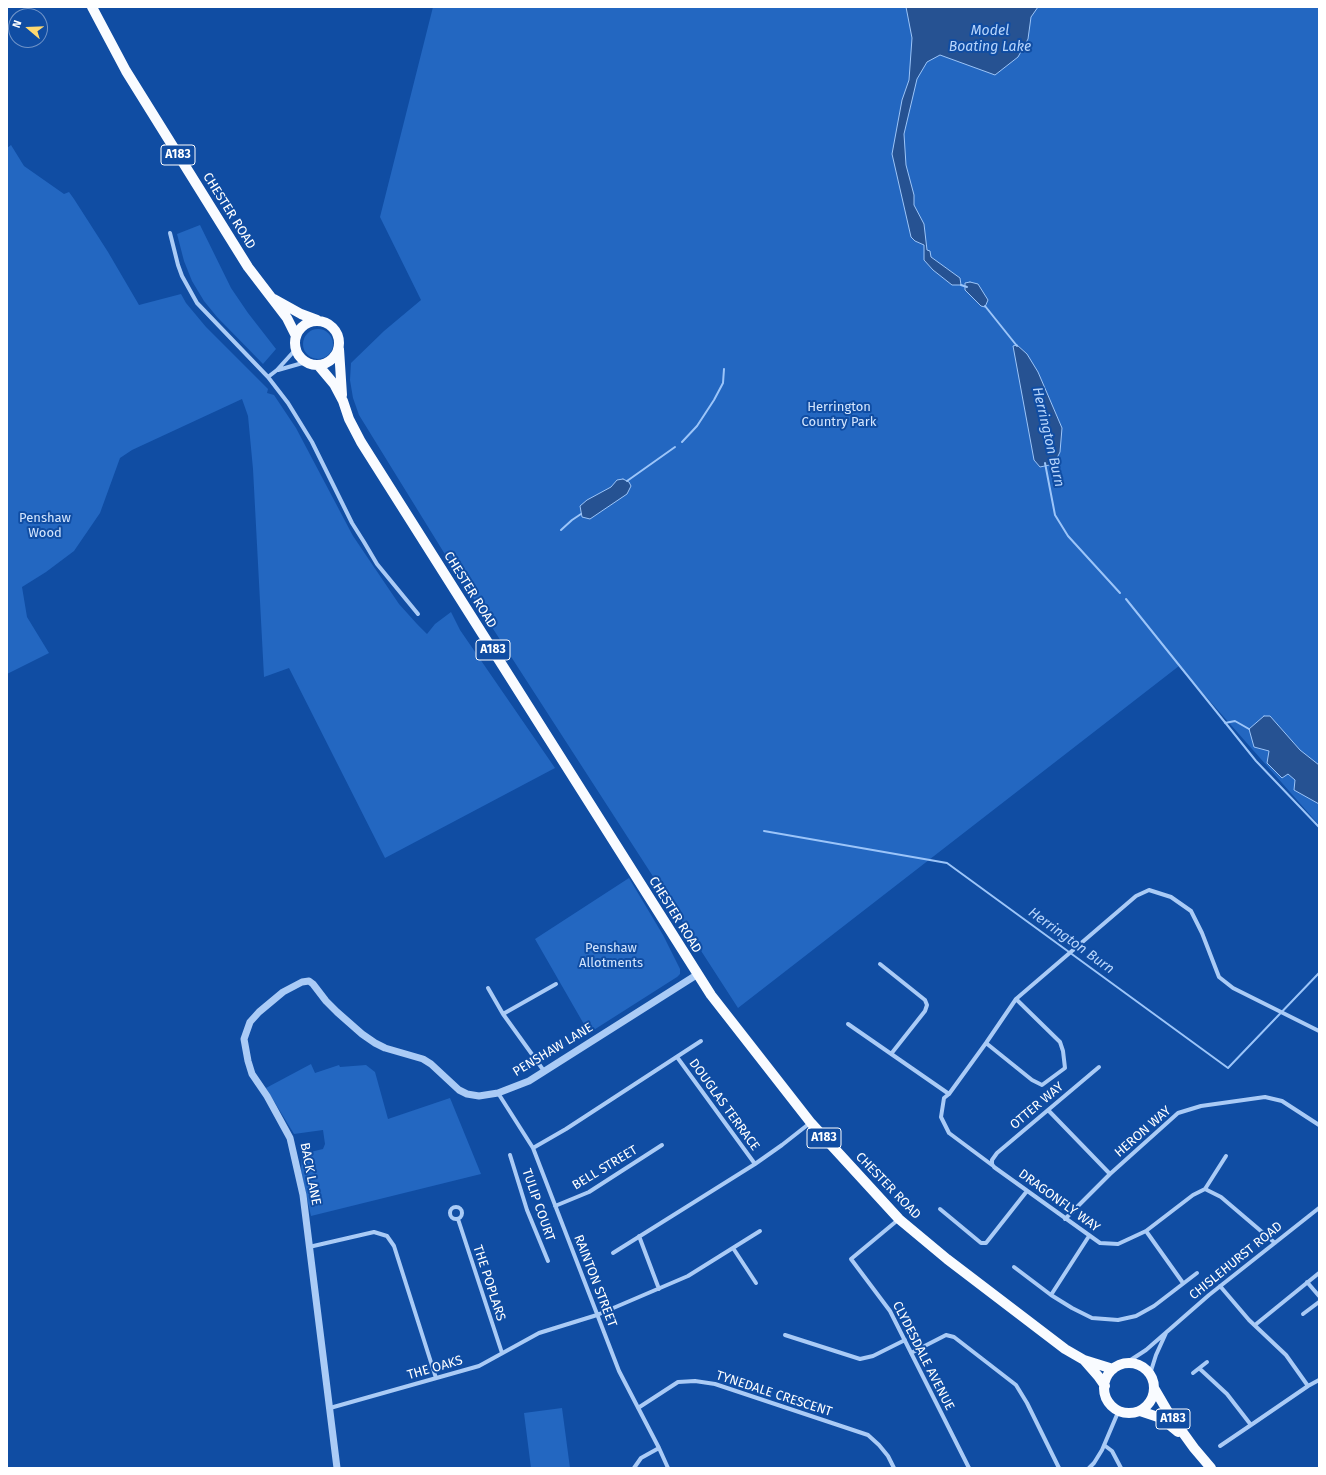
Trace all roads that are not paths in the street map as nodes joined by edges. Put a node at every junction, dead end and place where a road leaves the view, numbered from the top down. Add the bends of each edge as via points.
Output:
1 (92, 7) edge
2 (170, 233) dead end
3 (273, 298) junction
4 (319, 320) junction
5 (296, 336) junction
6 (296, 349) junction
7 (339, 349) junction
8 (306, 362) junction
9 (318, 365) junction
10 (277, 370) junction
11 (268, 377) junction
12 (343, 401) junction
13 (418, 614) dead end
14 (880, 964) dead end
15 (698, 974) junction
16 (302, 982) joint
17 (556, 984) dead end
18 (488, 988) dead end
19 (1016, 999) junction
20 (503, 1014) junction
21 (848, 1024) dead end
22 (1319, 1031) edge
23 (701, 1042) dead end
24 (986, 1043) junction
25 (891, 1054) junction
26 (677, 1057) junction
27 (1099, 1067) dead end
28 (544, 1071) junction
29 (498, 1093) junction
30 (949, 1094) junction
31 (1048, 1110) junction
32 (811, 1123) junction
33 (1319, 1125) edge
34 (662, 1145) dead end
35 (533, 1148) junction
36 (510, 1155) dead end
37 (1226, 1156) dead end
38 (755, 1164) junction
39 (993, 1165) junction
40 (1110, 1174) junction
41 (1205, 1189) junction
42 (1027, 1191) junction
43 (556, 1206) junction
44 (1319, 1208) edge
45 (940, 1209) dead end
46 (458, 1219) dead end
47 (899, 1219) junction
48 (1065, 1219) junction
49 (760, 1231) dead end
50 (1146, 1231) junction
51 (639, 1236) junction
52 (1089, 1236) junction
53 (1275, 1243) junction
54 (309, 1248) junction
55 (733, 1248) junction
56 (613, 1253) dead end
57 (548, 1261) dead end
58 (1014, 1267) dead end
59 (1197, 1273) dead end
60 (1319, 1273) edge
61 (1307, 1282) junction
62 (756, 1283) dead end
63 (1183, 1283) junction
64 (1220, 1286) junction
65 (659, 1289) junction
66 (1051, 1295) junction
67 (1319, 1296) edge
68 (1319, 1302) edge
69 (1302, 1314) dead end
70 (597, 1315) junction
71 (1254, 1325) junction
72 (1167, 1330) junction
73 (785, 1335) dead end
74 (905, 1340) junction
75 (502, 1353) junction
76 (911, 1353) junction
77 (1084, 1360) junction
78 (1207, 1362) dead end
79 (1126, 1363) junction
80 (1113, 1369) junction
81 (1200, 1369) junction
82 (1193, 1373) dead end
83 (1150, 1374) junction
84 (436, 1378) junction
85 (1319, 1380) edge
86 (1105, 1386) junction
87 (1308, 1386) junction
88 (1154, 1388) junction
89 (330, 1408) junction
90 (638, 1408) junction
91 (1119, 1410) junction
92 (1140, 1411) junction
93 (1251, 1424) junction
94 (1104, 1445) junction
95 (1220, 1446) dead end
96 (659, 1448) junction
97 (1194, 1448) junction
98 (337, 1468) edge
99 (634, 1468) edge
100 (668, 1468) edge
101 (894, 1468) edge
102 (969, 1468) edge
103 (1059, 1468) edge
104 (1089, 1468) edge
105 (1121, 1468) edge
106 (1211, 1468) edge

1 - 3 main road, CHESTER ROAD / A183 via 126,71 248,267
2 - 11 street via 178,265 197,303
3 - 4 main road, CHESTER ROAD / A183 via 301,314
3 - 5 main road, A183
4 - 5 main road via 310,321 302,326
4 - 7 main road via 329,323 336,331
5 - 6 main road
6 - 8 main road
6 - 10 street
7 - 9 main road via 329,362
7 - 12 main road, CHESTER ROAD / A183
8 - 9 main road
8 - 10 street
9 - 12 main road, CHESTER ROAD / A183 via 330,378
10 - 11 street
11 - 13 street via 300,422 352,523 377,564
12 - 15 main road, CHESTER ROAD / A183 via 349,419 365,449
14 - 25 street via 928,1005
15 - 28 street, PENSHAW LANE
15 - 32 main road, CHESTER ROAD / A183 via 711,995
16 - 29 street, PENSHAW LANE via 309,981 313,984 337,1012 375,1043 431,1064 459,1090 467,1094 479,1096
16 - 54 street, BACK LANE via 283,992 259,1012 250,1022 244,1039 252,1074 290,1138 303,1195
17 - 20 street
18 - 20 street
19 - 22 street, DRAGONFLY WAY via 1136,896 1149,890 1171,897 1191,911 1219,977 1233,988
19 - 24 street, DRAGONFLY WAY
19 - 24 street via 1060,1042 1065,1068 1042,1085
20 - 28 street
21 - 25 street
23 - 26 street
24 - 30 street, DRAGONFLY WAY
25 - 30 street
26 - 35 street
26 - 38 street, DOUGLAS TERRACE
27 - 31 street, OTTER WAY
28 - 29 street, PENSHAW LANE
29 - 35 street, RAINTON STREET
30 - 39 street, DRAGONFLY WAY via 944,1098 941,1117 949,1133
31 - 39 street, OTTER WAY via 997,1153 992,1160
31 - 40 street
32 - 38 street
32 - 47 main road, CHESTER ROAD / A183
33 - 40 street, HERON WAY via 1282,1100 1265,1097 1201,1106 1178,1113
34 - 43 street, BELL STREET via 589,1192
35 - 43 street, RAINTON STREET
36 - 57 street, TULIP COURT via 527,1210
37 - 41 street
38 - 51 street
39 - 42 street, DRAGONFLY WAY
40 - 48 street, HERON WAY
41 - 50 street, DRAGONFLY WAY via 1193,1195
41 - 53 street via 1221,1197
42 - 45 street via 986,1243 981,1243
42 - 48 street, DRAGONFLY WAY
43 - 70 street, RAINTON STREET
44 - 53 street, CHISLEHURST ROAD
46 - 75 street, THE POPLARS
47 - 74 street, CLYDESDALE AVENUE via 851,1258 890,1311
47 - 77 main road, CHESTER ROAD / A183 via 1065,1349
48 - 52 street, DRAGONFLY WAY
49 - 55 street, THE OAKS
50 - 52 street, DRAGONFLY WAY via 1118,1244 1100,1243
50 - 63 street
51 - 56 street
51 - 65 street
52 - 66 street
53 - 64 street, CHISLEHURST ROAD
54 - 84 street via 374,1232 386,1236 394,1246
54 - 89 street, BACK LANE
55 - 62 street
55 - 65 street, THE OAKS via 688,1276
58 - 66 street
59 - 63 street
60 - 61 street
61 - 67 street
61 - 71 street
63 - 66 street via 1154,1306 1136,1316 1118,1320 1092,1318
64 - 71 street
64 - 72 street, CHISLEHURST ROAD
65 - 70 street, THE OAKS
68 - 69 street
70 - 75 street, THE OAKS via 540,1333
70 - 90 street, RAINTON STREET via 618,1371
71 - 87 street via 1286,1355
72 - 79 street, CHISLEHURST ROAD via 1146,1350
72 - 83 street
73 - 74 street via 860,1359 873,1356
74 - 76 street, CLYDESDALE AVENUE
75 - 84 street, THE OAKS via 479,1366
76 - 102 street, CLYDESDALE AVENUE
76 - 103 street via 946,1335 954,1337 1016,1385
77 - 80 main road, A183
77 - 86 main road, A183
78 - 81 street
79 - 80 main road
79 - 83 main road via 1139,1365
80 - 86 main road via 1107,1376
81 - 82 street
81 - 93 street via 1227,1394
83 - 88 main road
84 - 89 street, THE OAKS
85 - 87 street
86 - 91 main road via 1110,1403
87 - 93 street
88 - 92 main road via 1150,1402
88 - 97 main road, A183
89 - 98 street, BACK LANE
90 - 96 street, RAINTON STREET
90 - 101 street, TYNEDALE CRESCENT via 678,1382 715,1384 868,1435 888,1456
91 - 92 main road via 1127,1413
91 - 94 street
92 - 97 main road, A183 via 1161,1418
93 - 95 street
94 - 104 street via 1094,1464
94 - 105 street via 1112,1451
96 - 99 street via 641,1458
96 - 100 street, RAINTON STREET
97 - 106 main road, A183

